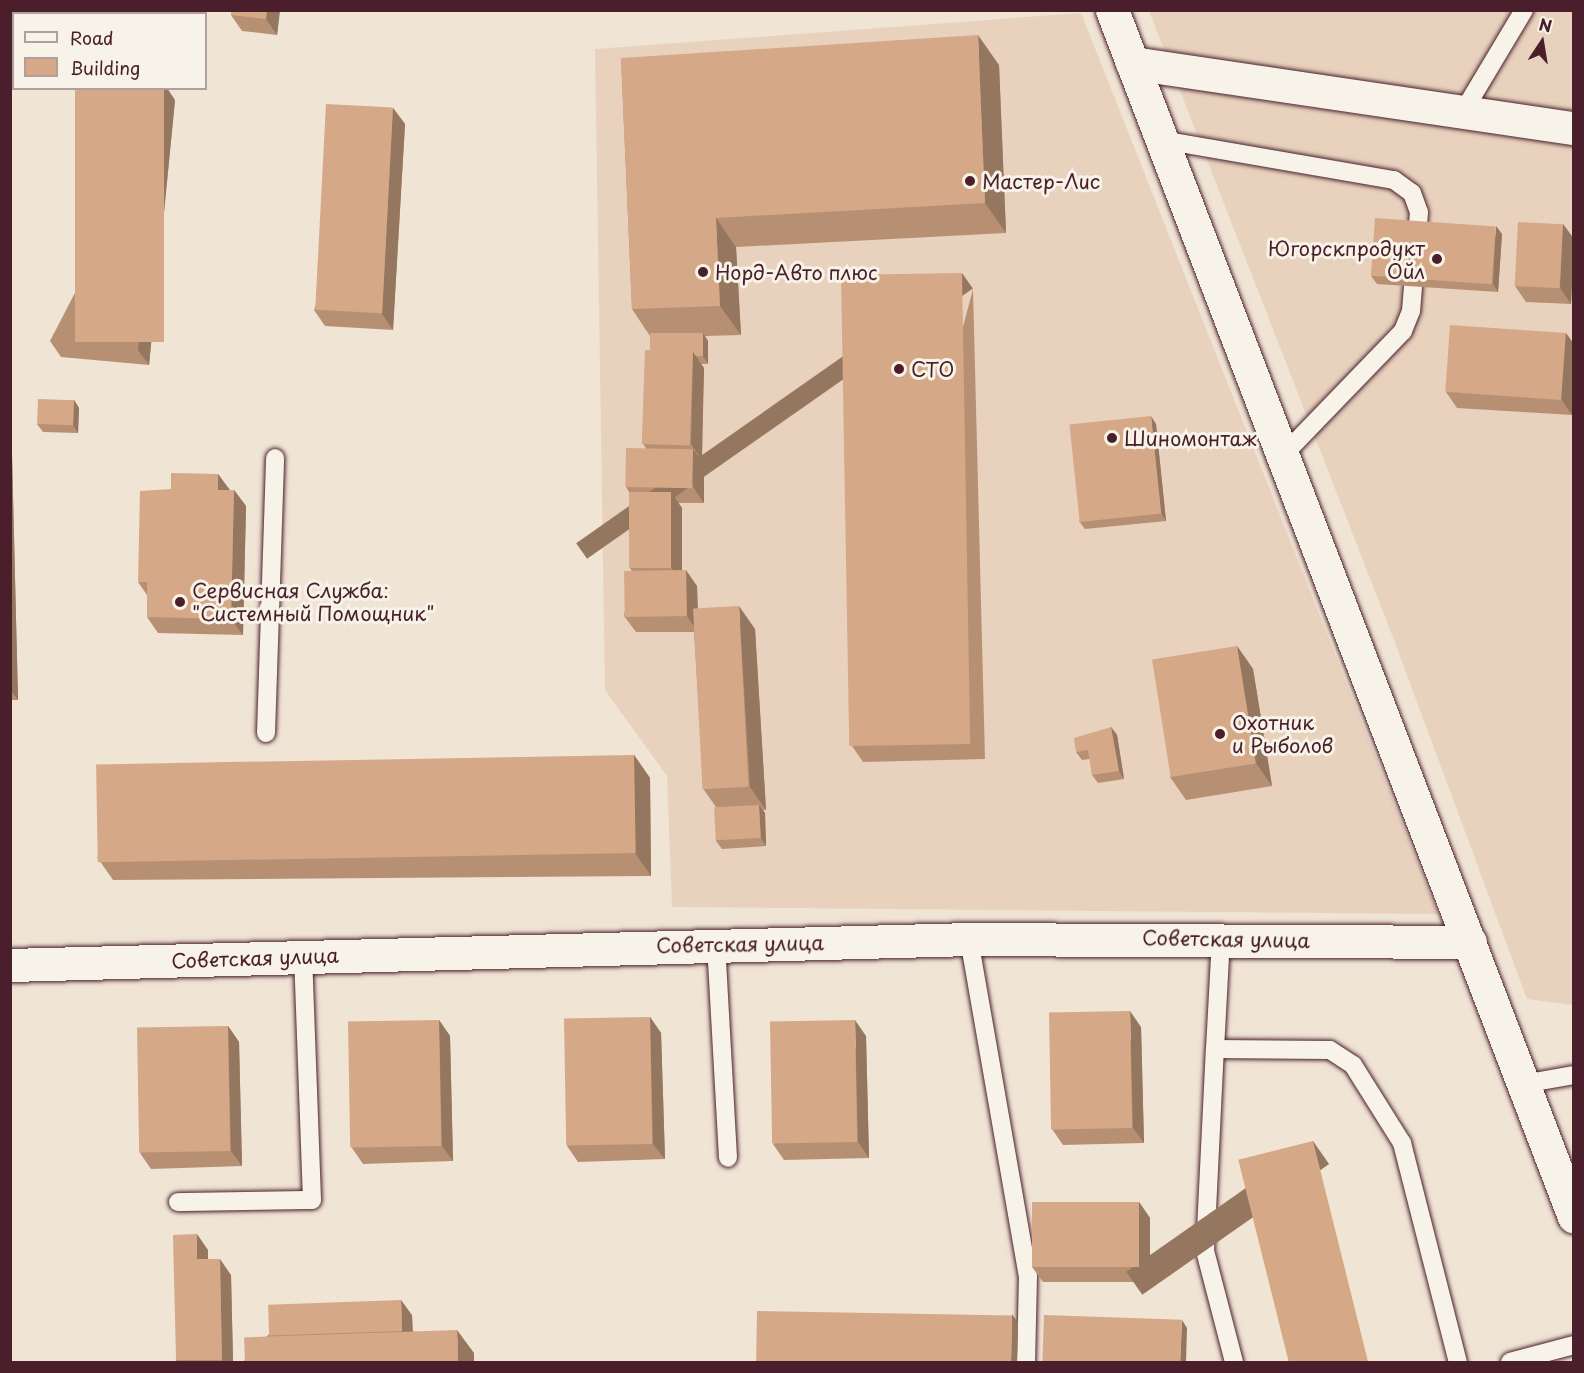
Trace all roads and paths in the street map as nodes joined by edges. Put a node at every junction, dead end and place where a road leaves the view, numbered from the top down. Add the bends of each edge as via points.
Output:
1 (1112, 10) edge
2 (1524, 10) edge
3 (1132, 63) junction
4 (1463, 112) junction
5 (1574, 128) edge
6 (1162, 140) junction
7 (1285, 453) junction
8 (275, 458) dead end
9 (266, 733) dead end
10 (969, 939) junction
11 (1221, 939) junction
12 (1470, 942) junction
13 (716, 943) junction
14 (303, 957) junction
15 (10, 965) edge
16 (1215, 1049) junction
17 (1574, 1075) edge
18 (1523, 1084) junction
19 (728, 1158) dead end
20 (178, 1202) dead end
21 (1574, 1217) edge
22 (1574, 1345) edge
23 (1026, 1362) edge
24 (1234, 1362) edge
25 (1458, 1362) edge
26 (1510, 1362) edge

1 - 3 street
2 - 4 lane
3 - 4 street
3 - 6 street
4 - 5 street
6 - 7 street
6 - 7 lane via 1394,180 1412,193 1419,212 1412,311 1403,331
7 - 12 street
8 - 9 lane
10 - 11 street, Советская улица
10 - 13 street, Советская улица
10 - 23 lane via 1028,1276
11 - 12 street, Советская улица
11 - 16 lane
12 - 18 street
13 - 14 street, Советская улица
13 - 19 lane
14 - 15 street, Советская улица
14 - 20 lane via 312,1200
16 - 24 lane via 1205,1251
16 - 25 lane via 1330,1050 1353,1065 1402,1143
17 - 18 lane
18 - 21 street
22 - 26 lane

